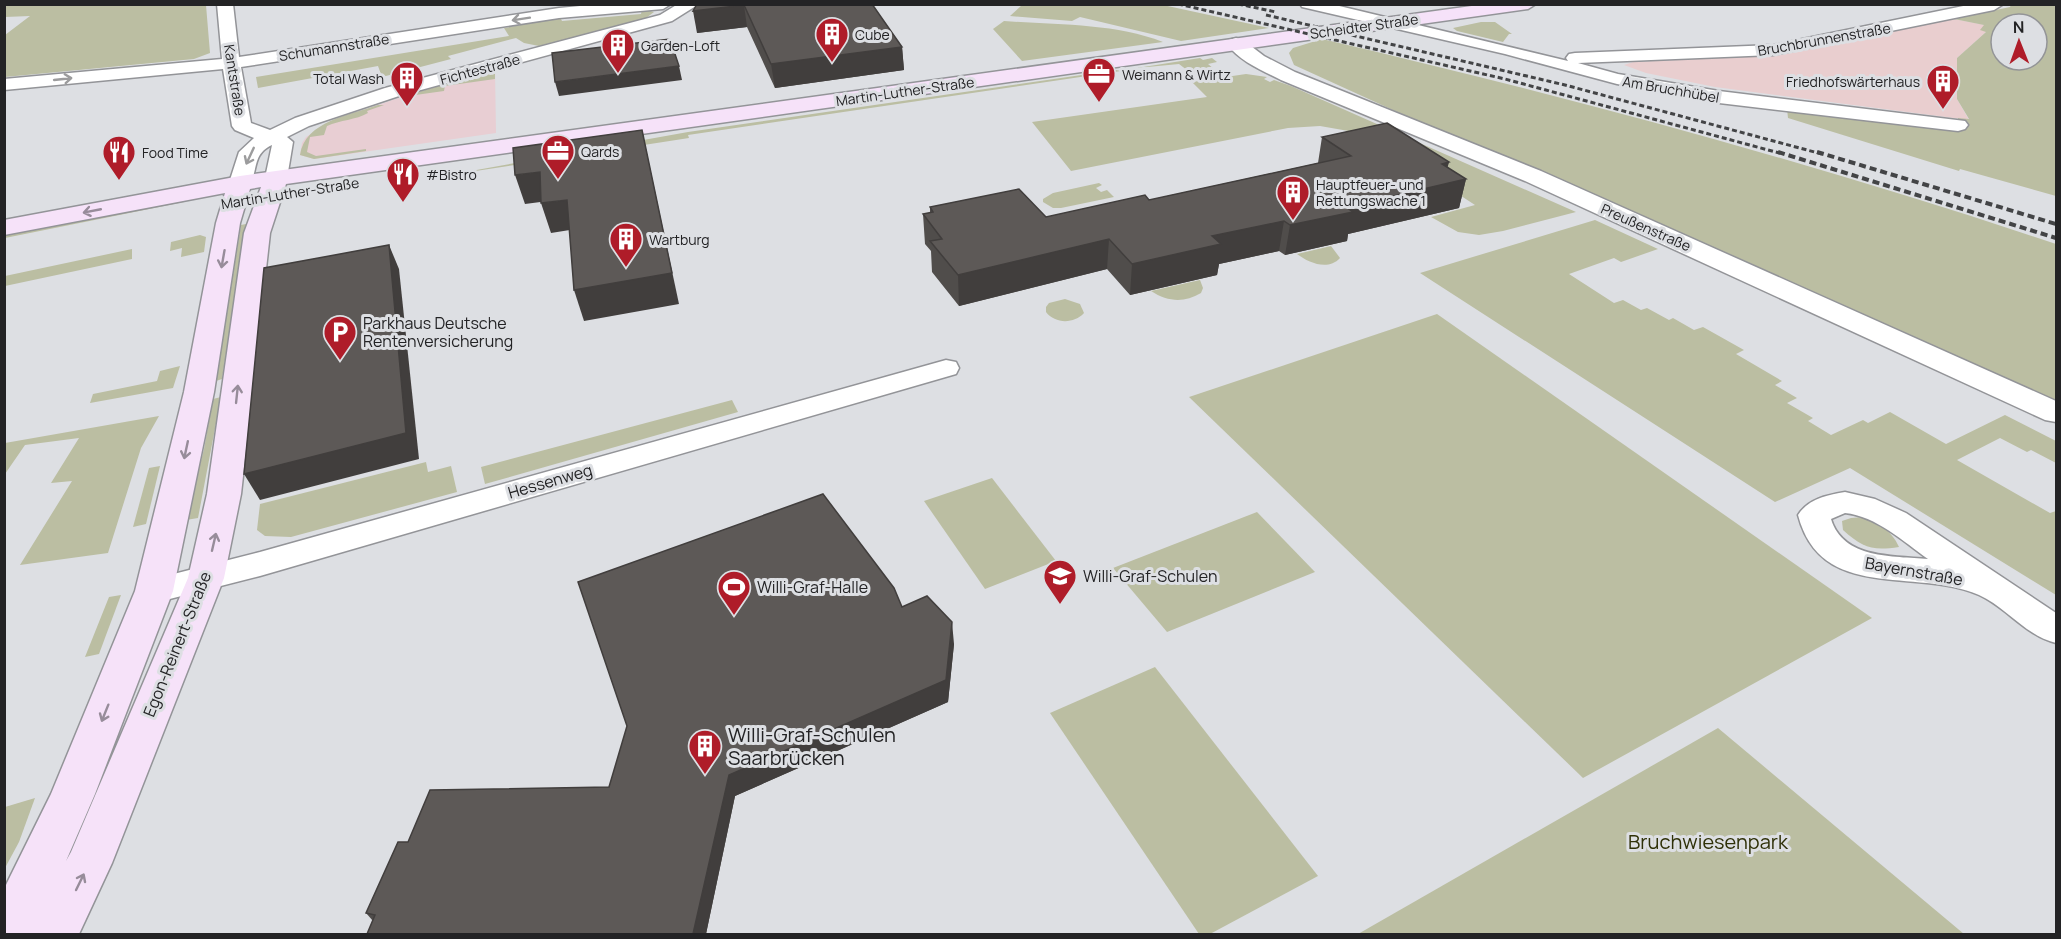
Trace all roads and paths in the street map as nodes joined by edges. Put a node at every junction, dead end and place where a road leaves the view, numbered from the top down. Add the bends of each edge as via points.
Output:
1 (225, 4) edge
2 (663, 4) edge
3 (691, 4) edge
4 (1308, 4) edge
5 (1528, 4) edge
6 (1994, 5) edge
7 (1390, 22) junction
8 (1236, 44) junction
9 (1545, 60) junction
10 (232, 63) junction
11 (4, 85) edge
12 (1958, 125) dead end
13 (269, 137) junction
14 (272, 187) junction
15 (237, 192) junction
16 (4, 228) edge
17 (4, 246) edge
18 (946, 368) dead end
19 (2056, 413) edge
20 (206, 578) junction
21 (1991, 586) junction
22 (154, 591) junction
23 (2056, 630) edge
24 (6, 934) edge
25 (54, 934) edge

1 - 10 street, Kantstraße
2 -> 10 street, Schumannstraße via 559,13
3 - 13 street, Fichtestraße via 666,18 352,104
4 - 7 street, Am Bruchhübel
5 - 7 main road, Scheidter Straße
6 - 9 street, Bruchbrunnenstraße via 1773,50
7 - 8 main road, Scheidter Straße
7 - 9 street, Am Bruchhübel
8 - 14 main road, Martin-Luther-Straße via 574,137 537,150
8 - 19 street, Preußenstraße via 1288,76 1533,176
9 - 12 street, Am Bruchhübel via 1617,79 1719,97
11 -> 10 street, Schumannstraße
10 - 13 street, Kantstraße via 242,126
13 - 14 street via 283,142
13 -> 15 street, Fichtestraße via 249,152
14 - 15 main road, Martin-Luther-Straße
20 -> 14 main road, Egon-Reinert-Straße via 224,494 257,233
15 -> 16 main road, Martin-Luther-Straße
15 - 17 main road, Martin-Luther-Straße
15 -> 22 main road via 228,223 199,392
18 - 20 street, Hessenweg
20 - 22 street, Hessenweg
25 -> 20 main road, Egon-Reinert-Straße via 89,863
21 - 21 street, Bayernstraße via 1867,506 1840,501 1814,515 1815,526 1837,553 1866,565 1945,573
21 - 23 street, Bayernstraße
22 -> 24 main road via 73,794

